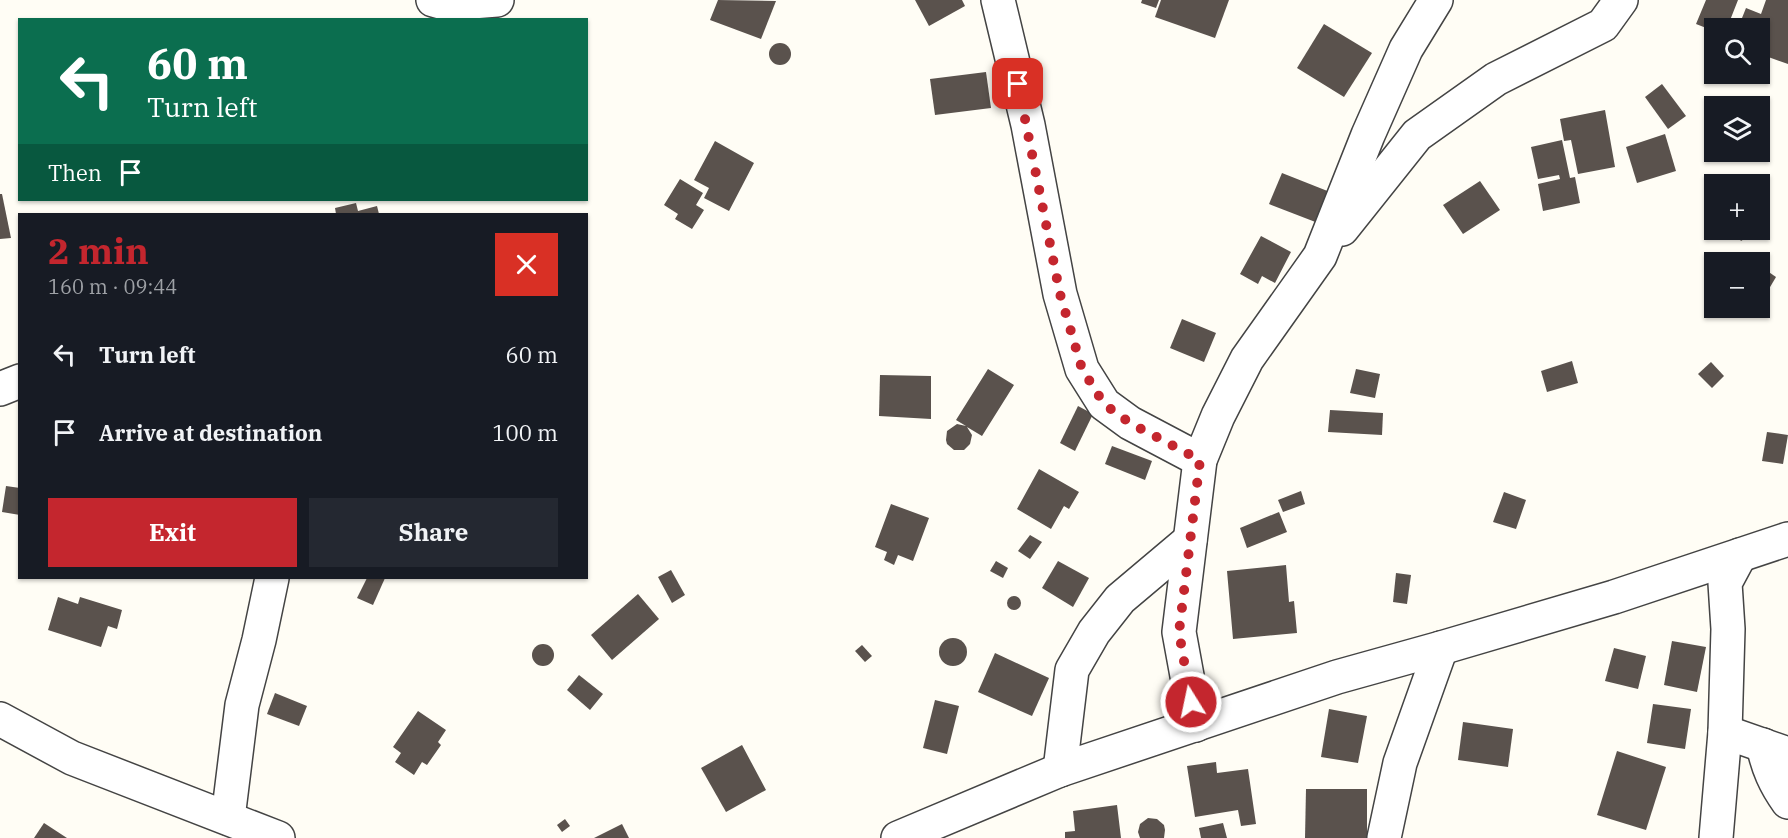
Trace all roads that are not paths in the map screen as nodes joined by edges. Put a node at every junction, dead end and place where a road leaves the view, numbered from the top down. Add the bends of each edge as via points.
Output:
1 (433, 0) edge
2 (497, 0) edge
3 (998, 0) edge
4 (1436, 0) edge
5 (1621, 0) edge
6 (1320, 256) junction
7 (18, 382) edge
8 (0, 389) edge
9 (1200, 460) junction
10 (1788, 538) edge
11 (1190, 540) junction
12 (1740, 555) junction
13 (272, 579) edge
14 (1441, 648) junction
15 (0, 719) edge
16 (1196, 725) junction
17 (1725, 732) junction
18 (1776, 750) edge
19 (1060, 770) junction
20 (1788, 802) edge
21 (228, 818) junction
22 (278, 838) edge
23 (898, 838) edge
24 (1384, 838) edge
25 (1716, 838) edge

1 - 2 street via 447,4
3 - 9 street via 1028,125 1060,294 1082,369 1104,404 1130,423
4 - 6 street via 1406,49
5 - 6 street via 1603,25 1497,79 1416,135
6 - 9 street via 1247,359
7 - 8 street
9 - 11 street
10 - 12 street
11 - 16 street via 1179,632
11 - 19 street via 1120,599 1094,632 1072,670
12 - 14 street
12 - 17 street via 1725,583
13 - 21 street via 242,705
14 - 16 street via 1337,677
14 - 24 street via 1400,763
15 - 21 street via 72,758
16 - 19 street
17 - 18 street
17 - 25 street
18 - 20 street via 1767,764
19 - 23 street
21 - 22 street

